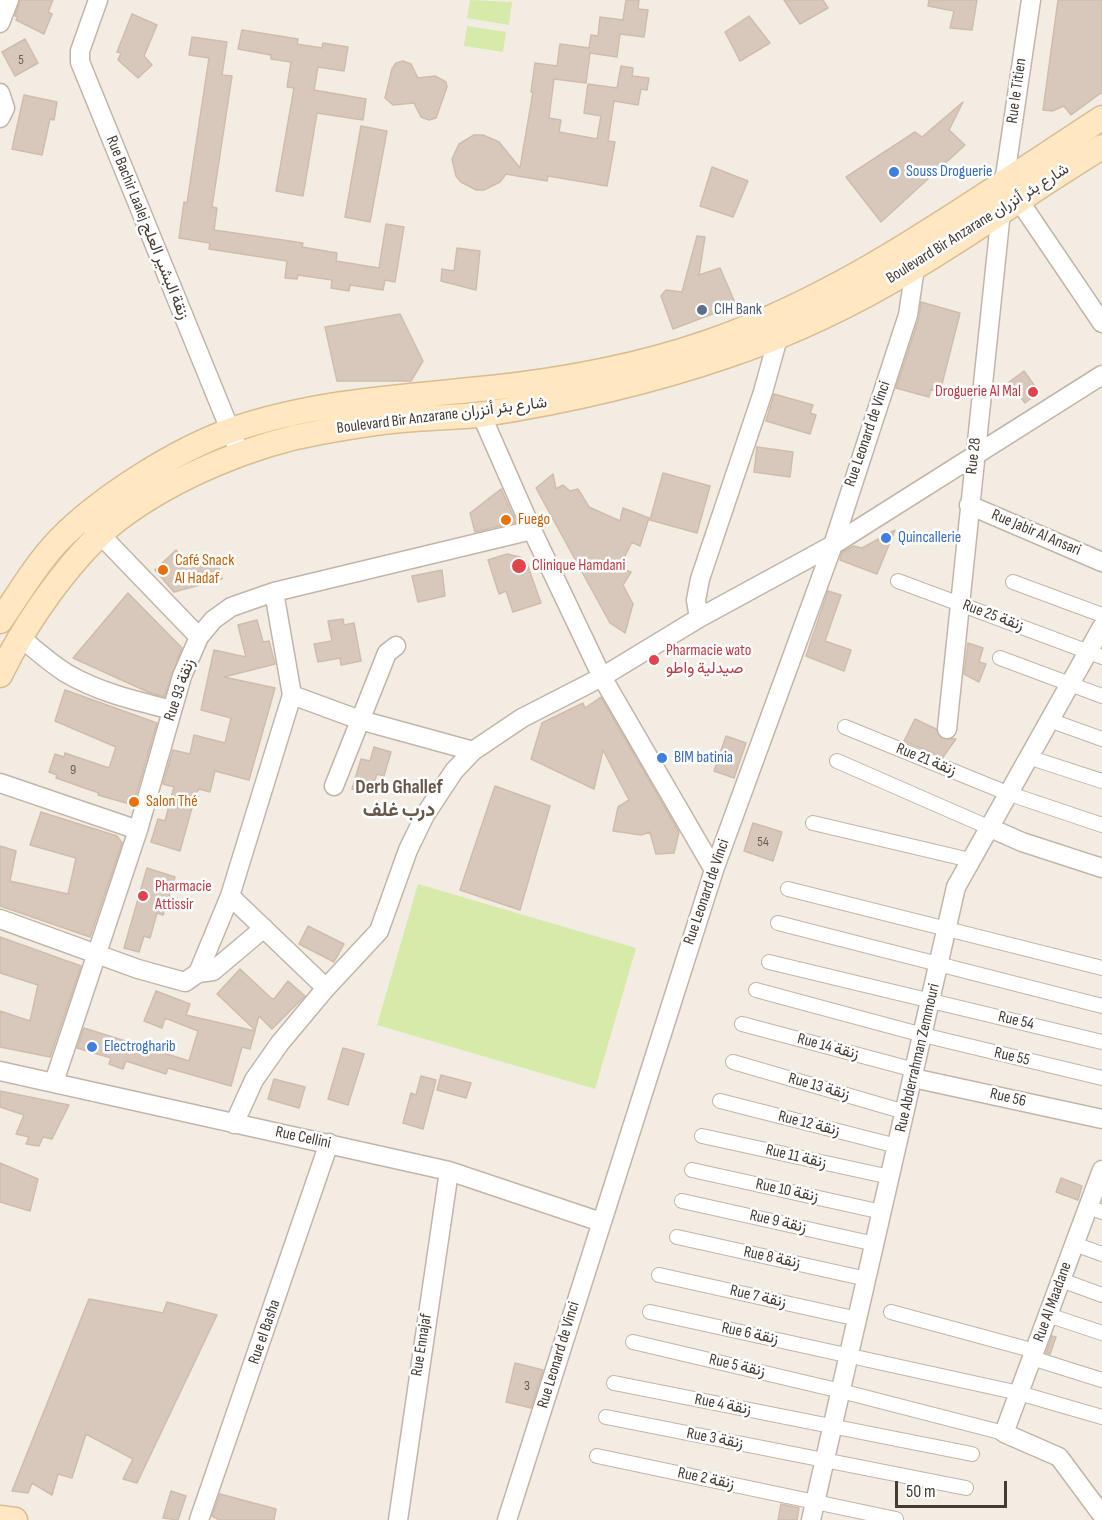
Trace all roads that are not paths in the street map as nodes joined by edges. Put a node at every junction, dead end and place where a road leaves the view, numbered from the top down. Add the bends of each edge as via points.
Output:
1 (9, 0) edge
2 (98, 0) edge
3 (1031, 0) edge
4 (0, 23) edge
5 (0, 93) edge
6 (0, 118) edge
7 (1102, 118) edge
8 (1102, 147) edge
9 (1008, 197) junction
10 (915, 268) junction
11 (1102, 323) edge
12 (781, 324) junction
13 (1102, 375) edge
14 (481, 414) junction
15 (230, 430) junction
16 (239, 453) junction
17 (974, 458) junction
18 (969, 505) junction
19 (85, 516) junction
20 (532, 530) junction
21 (100, 535) junction
22 (833, 545) junction
23 (1102, 562) edge
24 (898, 581) dead end
25 (1013, 582) dead end
26 (274, 591) junction
27 (961, 604) junction
28 (1102, 615) edge
29 (699, 618) junction
30 (0, 621) edge
31 (1102, 627) edge
32 (199, 637) junction
33 (21, 638) junction
34 (396, 646) dead end
35 (1095, 654) edge
36 (1000, 658) dead end
37 (0, 675) edge
38 (602, 677) junction
39 (1069, 684) junction
40 (292, 694) junction
41 (1102, 696) edge
42 (172, 710) junction
43 (360, 720) junction
44 (1049, 720) junction
45 (844, 727) dead end
46 (947, 729) dead end
47 (1102, 739) edge
48 (473, 751) junction
49 (1028, 757) junction
50 (837, 761) dead end
51 (1102, 782) edge
52 (0, 783) edge
53 (334, 786) dead end
54 (1007, 793) junction
55 (813, 823) dead end
56 (1102, 825) edge
57 (988, 827) junction
58 (138, 830) junction
59 (970, 860) junction
60 (1102, 868) edge
61 (714, 870) junction
62 (788, 889) dead end
63 (230, 896) junction
64 (0, 919) edge
65 (778, 924) dead end
66 (264, 928) junction
67 (947, 929) junction
68 (99, 954) junction
69 (769, 962) dead end
70 (939, 964) junction
71 (1102, 968) edge
72 (198, 973) junction
73 (326, 988) junction
74 (756, 990) dead end
75 (931, 1001) junction
76 (1102, 1006) edge
77 (742, 1024) dead end
78 (923, 1035) junction
79 (1102, 1042) edge
80 (733, 1062) dead end
81 (0, 1071) edge
82 (914, 1074) junction
83 (1102, 1078) edge
84 (54, 1082) junction
85 (720, 1101) dead end
86 (905, 1112) junction
87 (1102, 1119) edge
88 (234, 1124) junction
89 (702, 1136) dead end
90 (329, 1143) junction
91 (897, 1146) junction
92 (692, 1170) dead end
93 (1102, 1170) edge
94 (448, 1171) junction
95 (890, 1178) junction
96 (682, 1201) dead end
97 (1095, 1210) edge
98 (882, 1212) junction
99 (601, 1222) junction
100 (677, 1237) dead end
101 (875, 1244) junction
102 (1074, 1244) junction
103 (1102, 1254) edge
104 (659, 1275) dead end
105 (867, 1279) junction
106 (1061, 1280) junction
107 (1102, 1295) edge
108 (650, 1312) dead end
109 (891, 1312) dead end
110 (1048, 1315) junction
111 (858, 1319) junction
112 (1102, 1333) edge
113 (633, 1342) dead end
114 (1034, 1355) junction
115 (849, 1356) junction
116 (1102, 1380) edge
117 (614, 1383) dead end
118 (841, 1390) junction
119 (1019, 1393) junction
120 (606, 1417) dead end
121 (1102, 1417) edge
122 (833, 1426) junction
123 (1004, 1433) junction
124 (972, 1454) dead end
125 (597, 1456) dead end
126 (825, 1460) junction
127 (966, 1488) dead end
128 (813, 1511) edge
129 (1102, 1515) edge
130 (0, 1518) edge
131 (896, 1519) edge
132 (15, 1520) edge
133 (200, 1520) edge
134 (398, 1520) edge
135 (507, 1520) edge

1 - 4 street
2 - 15 street, Rue Bachir Laalej زنقة البشير العلج via 80,51 80,62
3 - 9 street, Rue le Titien
5 - 6 street via 5,108
7 - 9 main road, Boulevard Bir Anzarane شارع بئر أنزران
8 - 9 main road, Boulevard Bir Anzarane شارع بئر أنزران
9 - 10 main road, Boulevard Bir Anzarane شارع بئر أنزران
9 - 11 street
9 - 12 main road, Boulevard Bir Anzarane شارع بئر أنزران via 852,277
9 - 17 street, Rue 28
10 - 12 main road, Boulevard Bir Anzarane شارع بئر أنزران via 811,322
10 - 22 street, Rue Leonard de Vinci via 908,315
12 - 14 main road, Boulevard Bir Anzarane شارع بئر أنزران via 729,356 644,382
12 - 15 main road, Boulevard Bir Anzarane شارع بئر أنزران via 594,373 360,401
12 - 29 street via 700,579 696,600
13 - 17 street
14 - 16 main road, Boulevard Bir Anzarane شارع بئر أنزران via 318,432
14 - 20 street
15 - 16 street, Rue Bachir Laalej زنقة البشير العلج
15 - 19 main road, Boulevard Bir Anzarane شارع بئر أنزران via 131,482
16 - 21 main road, Boulevard Bir Anzarane شارع بئر أنزران via 169,487
17 - 18 street, Rue 28
17 - 22 street
18 - 23 street, Rue Jabir Al Ansari
18 - 27 street, Rue 28
19 - 21 street
19 - 30 main road, Boulevard Bir Anzarane شارع بئر أنزران via 37,567
20 - 26 street, Rue 93 زنقة
20 - 38 street
21 - 32 street
21 - 33 main road, Boulevard Bir Anzarane شارع بئر أنزران via 55,587
22 - 29 street
22 - 61 street, Rue Leonard de Vinci
24 - 27 street, Rue 25 زنقة
25 - 28 street
26 - 32 street, Rue 93 زنقة via 231,607
26 - 40 street
27 - 35 street, Rue 25 زنقة
27 - 46 street, Rue 28
29 - 38 street
31 - 35 street, Rue Abderrahman Zemmouri
32 - 42 street, Rue 93 زنقة
33 - 37 main road, Boulevard Bir Anzarane شارع بئر أنزران
33 - 42 street via 88,684
34 - 43 street via 387,653
35 - 39 street, Rue Abderrahman Zemmouri
36 - 39 street
38 - 48 street via 522,718
38 - 61 street
39 - 41 street
39 - 44 street, Rue Abderrahman Zemmouri
40 - 43 street
40 - 63 street
42 - 58 street, Rue 93 زنقة
43 - 48 street
43 - 53 street
44 - 47 street
44 - 49 street, Rue Abderrahman Zemmouri
45 - 54 street, Rue 21 زنقة
48 - 73 street via 454,771 425,815 378,931
49 - 51 street
49 - 54 street, Rue Abderrahman Zemmouri
50 - 57 street
52 - 58 street
54 - 56 street, Rue 21 زنقة
54 - 57 street, Rue Abderrahman Zemmouri
55 - 59 street
57 - 59 street, Rue Abderrahman Zemmouri
57 - 60 street
58 - 68 street, Rue 93 زنقة
59 - 67 street, Rue Abderrahman Zemmouri via 956,887
61 - 99 street, Rue Leonard de Vinci
62 - 67 street
63 - 66 street
63 - 72 street
64 - 68 street
65 - 70 street
66 - 72 street via 213,971
66 - 73 street
67 - 70 street, Rue Abderrahman Zemmouri
67 - 71 street
68 - 72 street via 178,982 191,980
68 - 84 street, Rue 93 زنقة
69 - 75 street, Rue 54
70 - 75 street, Rue Abderrahman Zemmouri
70 - 76 street
73 - 88 street via 260,1071
74 - 78 street, Rue 55
75 - 78 street, Rue Abderrahman Zemmouri
75 - 79 street, Rue 54
77 - 82 street, Rue 14 زنقة
78 - 82 street, Rue Abderrahman Zemmouri
78 - 83 street, Rue 55
80 - 86 street, Rue 13 زنقة
81 - 84 street, Rue Cellini
82 - 86 street, Rue Abderrahman Zemmouri
82 - 87 street, Rue 56
84 - 88 street, Rue Cellini
85 - 91 street, Rue 12 زنقة
86 - 91 street, Rue Abderrahman Zemmouri
88 - 90 street, Rue Cellini
89 - 95 street, Rue 11 زنقة
90 - 94 street, Rue Cellini
90 - 133 street, Rue el Basha
91 - 95 street, Rue Abderrahman Zemmouri
92 - 98 street, Rue 10 زنقة
93 - 97 street, Rue Al Maadane
94 - 99 street, Rue Cellini
94 - 134 street, Rue Ennajaf
95 - 98 street, Rue Abderrahman Zemmouri
96 - 101 street, Rue 9 زنقة
97 - 102 street, Rue Al Maadane
98 - 101 street, Rue Abderrahman Zemmouri
99 - 135 street, Rue Leonard de Vinci
100 - 105 street, Rue 8 زنقة
101 - 105 street, Rue Abderrahman Zemmouri
102 - 103 street
102 - 106 street, Rue Al Maadane
104 - 111 street, Rue 7 زنقة
105 - 111 street, Rue Abderrahman Zemmouri
106 - 107 street
106 - 110 street, Rue Al Maadane
108 - 115 street, Rue 6 زنقة
109 - 114 street
110 - 112 street
110 - 114 street, Rue Al Maadane
111 - 115 street, Rue Abderrahman Zemmouri
113 - 118 street, Rue 5 زنقة
114 - 116 street
114 - 119 street, Rue Al Maadane
115 - 118 street, Rue Abderrahman Zemmouri
115 - 119 street, Rue 6 زنقة
117 - 122 street, Rue 4 زنقة
118 - 122 street, Rue Abderrahman Zemmouri
118 - 123 street, Rue 5 زنقة
119 - 121 street, Rue 6 زنقة
119 - 123 street, Rue Al Maadane
120 - 126 street, Rue 3 زنقة
122 - 124 street, Rue 4 زنقة
122 - 126 street, Rue Abderrahman Zemmouri
123 - 129 street via 1059,1457
125 - 128 street, Rue 2 زنقة
126 - 127 street, Rue 3 زنقة
126 - 128 street, Rue Abderrahman Zemmouri
128 - 131 street, Rue 2 زنقة
130 - 132 main road

